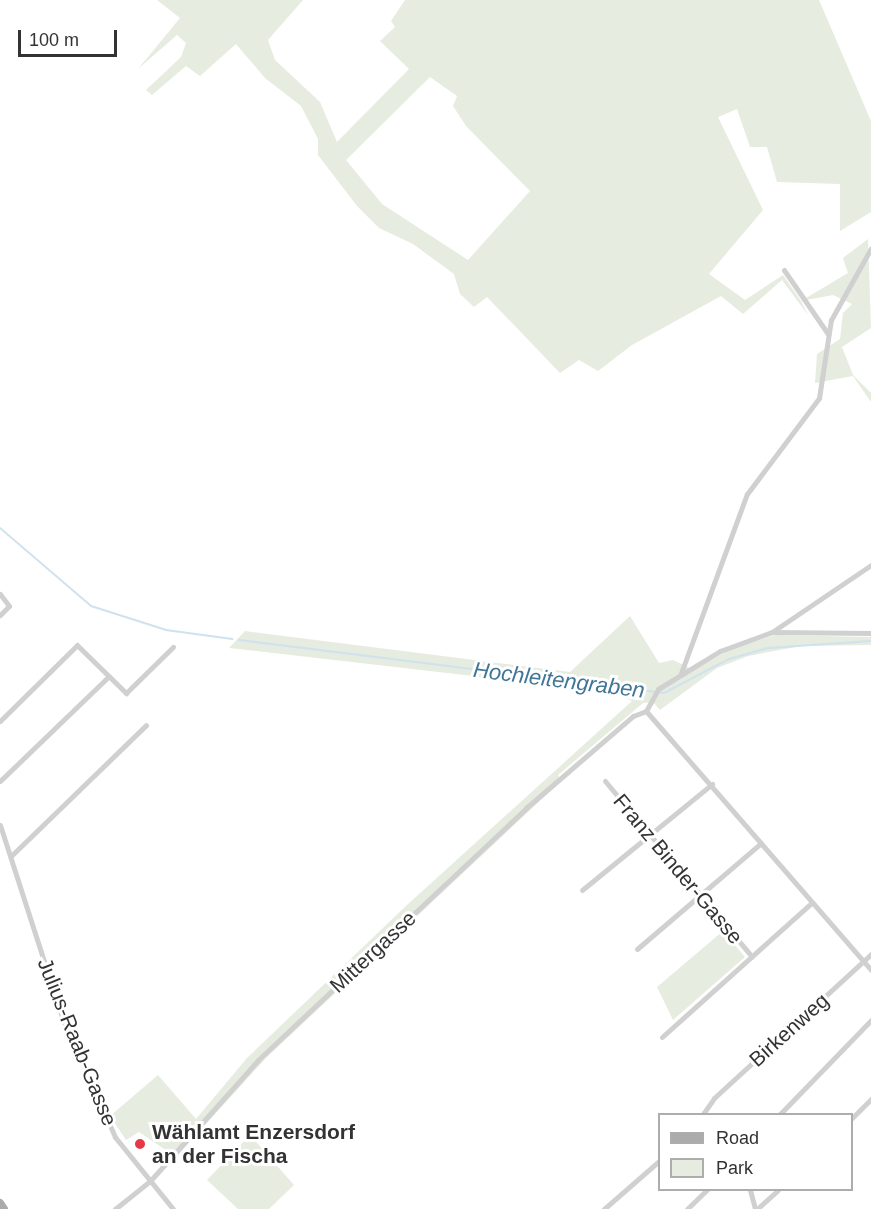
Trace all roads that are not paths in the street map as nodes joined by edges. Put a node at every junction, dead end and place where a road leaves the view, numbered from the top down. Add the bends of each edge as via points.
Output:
1 (871, 248) edge
2 (784, 270) dead end
3 (828, 334) junction
4 (871, 565) edge
5 (0, 594) edge
6 (0, 615) edge
7 (772, 632) junction
8 (871, 633) edge
9 (173, 647) dead end
10 (693, 649) junction
11 (700, 662) junction
12 (681, 675) junction
13 (109, 676) junction
14 (646, 711) junction
15 (0, 721) edge
16 (146, 725) dead end
17 (0, 781) edge
18 (605, 781) dead end
19 (712, 784) junction
20 (0, 825) edge
21 (650, 835) junction
22 (761, 843) junction
23 (11, 856) junction
24 (582, 890) dead end
25 (700, 894) junction
26 (810, 904) junction
27 (637, 949) dead end
28 (871, 954) edge
29 (752, 957) junction
30 (862, 962) junction
31 (871, 970) edge
32 (871, 1020) edge
33 (662, 1037) dead end
34 (871, 1099) edge
35 (705, 1113) edge
36 (781, 1113) edge
37 (853, 1117) edge
38 (658, 1162) edge
39 (150, 1181) junction
40 (706, 1191) edge
41 (750, 1191) edge
42 (777, 1191) edge
43 (0, 1203) edge
44 (4, 1209) edge
45 (115, 1209) edge
46 (173, 1209) edge
47 (604, 1209) edge
48 (687, 1209) edge
49 (756, 1209) edge

1 - 3 street via 838,302
2 - 3 street
3 - 10 street via 819,398 747,494
4 - 7 street
5 - 6 street via 9,606
7 - 8 street
7 - 11 street
9 - 13 street via 126,693
10 - 11 street
10 - 12 street
11 - 12 street
12 - 14 street via 658,688
13 - 15 street via 77,645
13 - 17 street
14 - 19 street
14 - 39 street, Mittergasse via 624,723 526,808 258,1060
16 - 23 street
18 - 21 street, Franz Binder-Gasse
19 - 21 street
19 - 22 street
20 - 23 street, Julius-Raab-Gasse
21 - 24 street
21 - 25 street, Franz Binder-Gasse
22 - 25 street
22 - 26 street
23 - 39 street, Julius-Raab-Gasse via 63,1020 115,1137
25 - 27 street
25 - 29 street, Franz Binder-Gasse
26 - 29 street
26 - 30 street
28 - 30 street, Birkenweg
29 - 33 street
30 - 31 street
30 - 35 street, Birkenweg via 714,1098
32 - 36 street
34 - 37 street
38 - 47 street
39 - 45 street, Mittergasse
39 - 46 street, Julius-Raab-Gasse
40 - 48 street
41 - 49 street
42 - 49 street
43 - 44 main road

